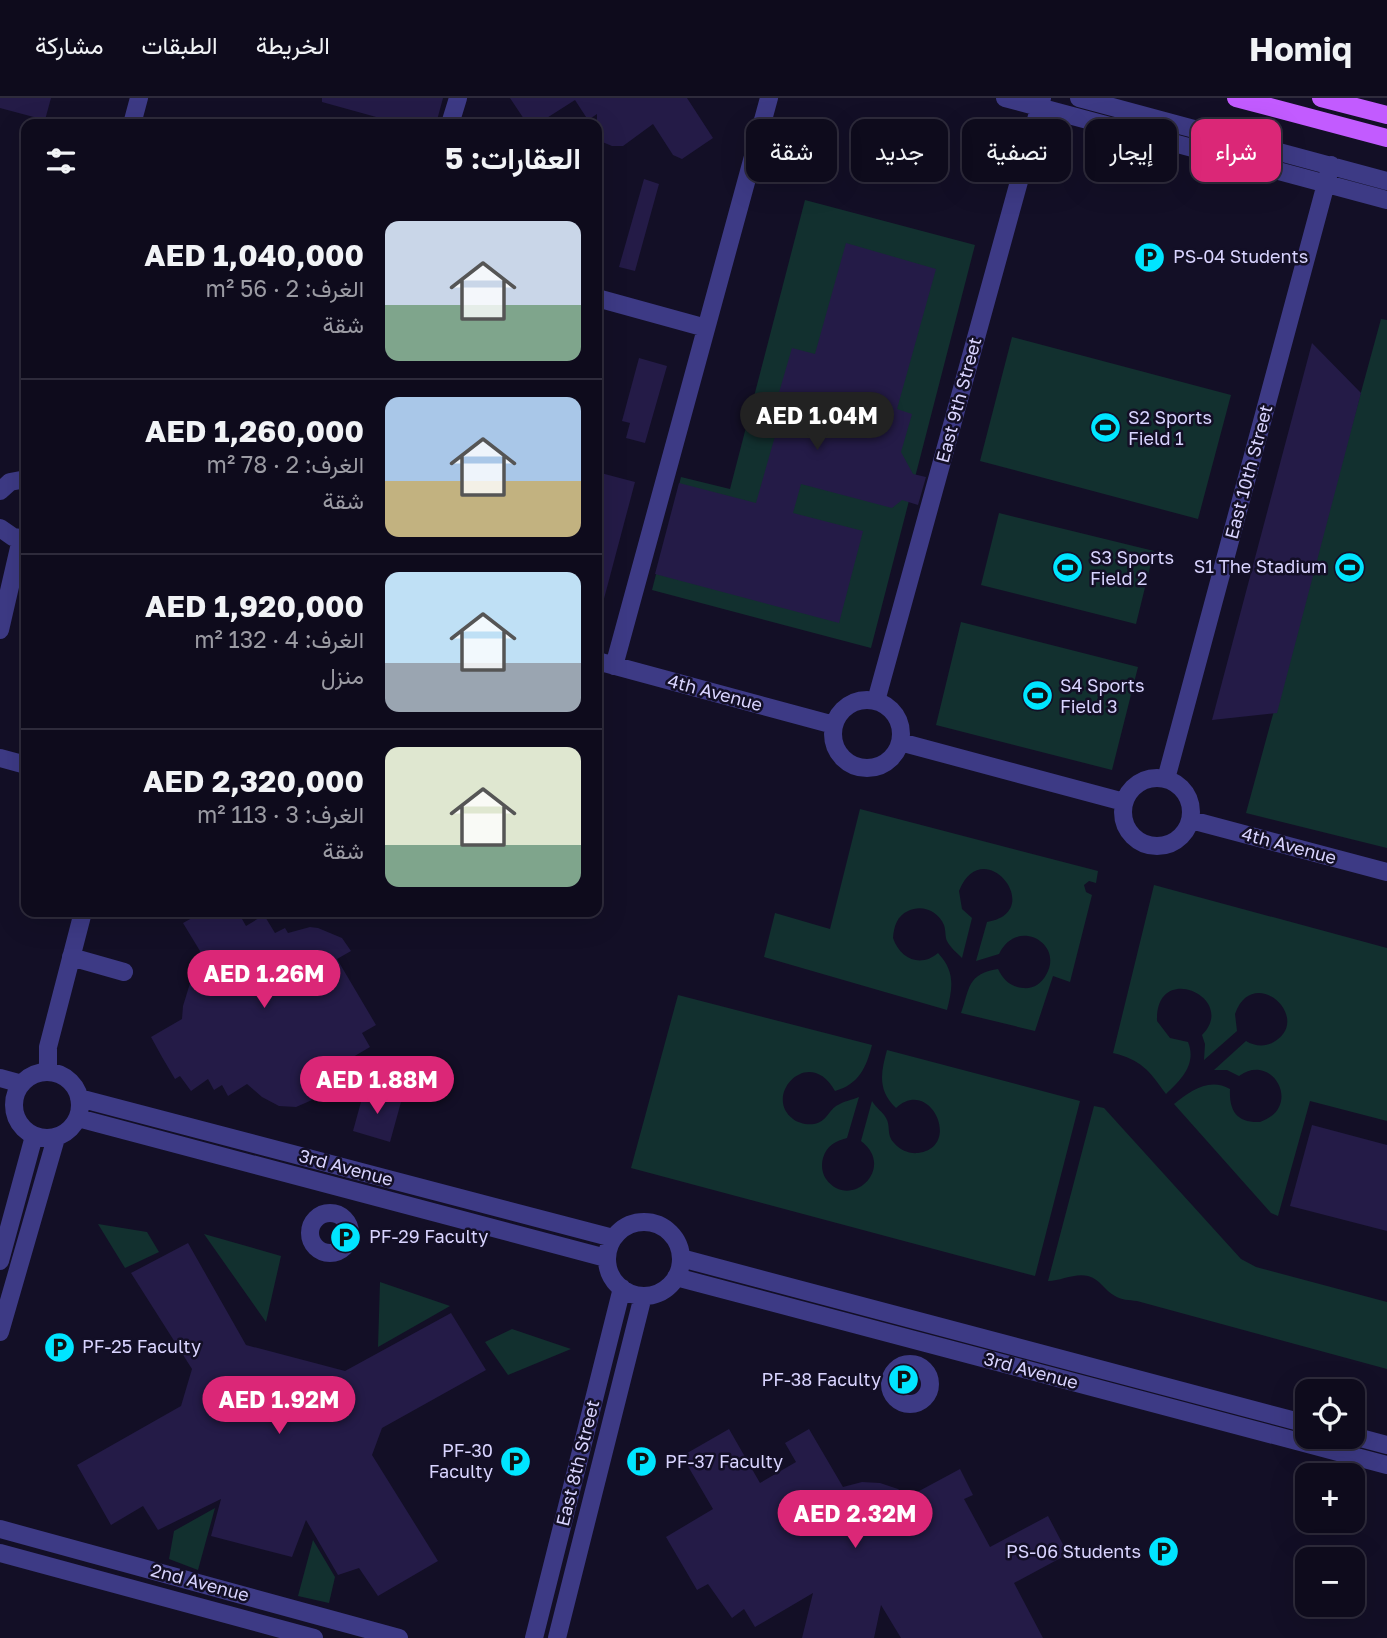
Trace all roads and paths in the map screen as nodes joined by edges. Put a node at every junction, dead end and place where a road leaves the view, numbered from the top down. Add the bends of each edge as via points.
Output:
1 (139, 98) edge
2 (458, 98) edge
3 (769, 98) edge
4 (1004, 98) edge
5 (1079, 98) edge
6 (1236, 98) edge
7 (1321, 98) edge
8 (1041, 103) edge
9 (1387, 115) edge
10 (133, 119) edge
11 (452, 119) edge
12 (1387, 138) edge
13 (1331, 165) junction
14 (1387, 181) edge
15 (1326, 184) junction
16 (1387, 200) edge
17 (602, 299) edge
18 (706, 328) junction
19 (21, 480) edge
20 (0, 491) edge
21 (0, 528) edge
22 (21, 538) edge
23 (21, 550) edge
24 (0, 630) edge
25 (605, 663) edge
26 (876, 701) junction
27 (834, 724) junction
28 (900, 742) junction
29 (0, 758) edge
30 (21, 764) edge
31 (1166, 779) junction
32 (1124, 802) junction
33 (1191, 820) junction
34 (1387, 872) edge
35 (82, 917) edge
36 (71, 957) junction
37 (124, 972) dead end
38 (48, 1072) junction
39 (0, 1078) edge
40 (22, 1084) junction
41 (79, 1098) junction
42 (7, 1103) edge
43 (78, 1118) junction
44 (34, 1136) junction
45 (56, 1138) junction
46 (316, 1181) junction
47 (363, 1194) junction
48 (613, 1238) junction
49 (606, 1258) junction
50 (681, 1258) junction
51 (0, 1261) edge
52 (676, 1277) junction
53 (622, 1288) junction
54 (643, 1296) junction
55 (0, 1332) edge
56 (901, 1337) junction
57 (939, 1347) junction
58 (1295, 1421) edge
59 (1365, 1439) edge
60 (1387, 1445) edge
61 (1387, 1465) edge
62 (0, 1529) edge
63 (0, 1553) edge
64 (314, 1638) edge
65 (399, 1638) edge
66 (534, 1638) edge
67 (557, 1638) edge

1 - 10 lane
2 - 11 lane
3 - 18 lane
4 - 8 lane
5 - 13 lane
6 - 12 main road
7 - 9 main road
8 - 15 lane
8 - 26 lane, East 9th Street
13 - 14 lane
13 - 15 lane, East 10th Street
15 - 16 lane
15 - 31 lane, East 10th Street
17 - 18 lane
18 - 25 lane
19 - 20 lane
21 - 22 lane
23 - 24 lane
25 - 27 lane, 4th Avenue
26 - 27 lane via 851,703
26 - 28 lane via 895,714
27 - 28 lane via 839,753 858,766 882,764
28 - 32 lane
29 - 30 lane
31 - 32 lane via 1142,781
31 - 33 lane via 1185,792
32 - 33 lane via 1129,831 1149,845 1173,843
33 - 34 lane, 4th Avenue
35 - 36 lane
36 - 37 lane
36 - 38 lane via 48,1047
38 - 40 lane
38 - 41 lane via 71,1082
39 - 40 lane
40 - 42 lane
41 - 43 lane
41 - 48 lane, 3rd Avenue
42 - 44 lane
43 - 45 lane
43 - 46 lane, 3rd Avenue
44 - 45 lane
44 - 51 lane
45 - 55 lane
46 - 47 lane, 3rd Avenue
46 - 47 lane via 336,1215
47 - 49 lane, 3rd Avenue
48 - 49 lane
48 - 50 lane via 626,1226 654,1223 670,1233
49 - 53 lane via 611,1276
50 - 52 lane
50 - 58 lane, 3rd Avenue
52 - 54 lane via 662,1291
52 - 56 lane, 3rd Avenue
53 - 54 lane
53 - 66 lane, East 8th Street
54 - 67 lane, East 8th Street
56 - 57 lane, 3rd Avenue
56 - 57 lane via 915,1366
57 - 61 lane, 3rd Avenue
59 - 60 lane
62 - 65 lane, 2nd Avenue
63 - 64 lane, 2nd Avenue

